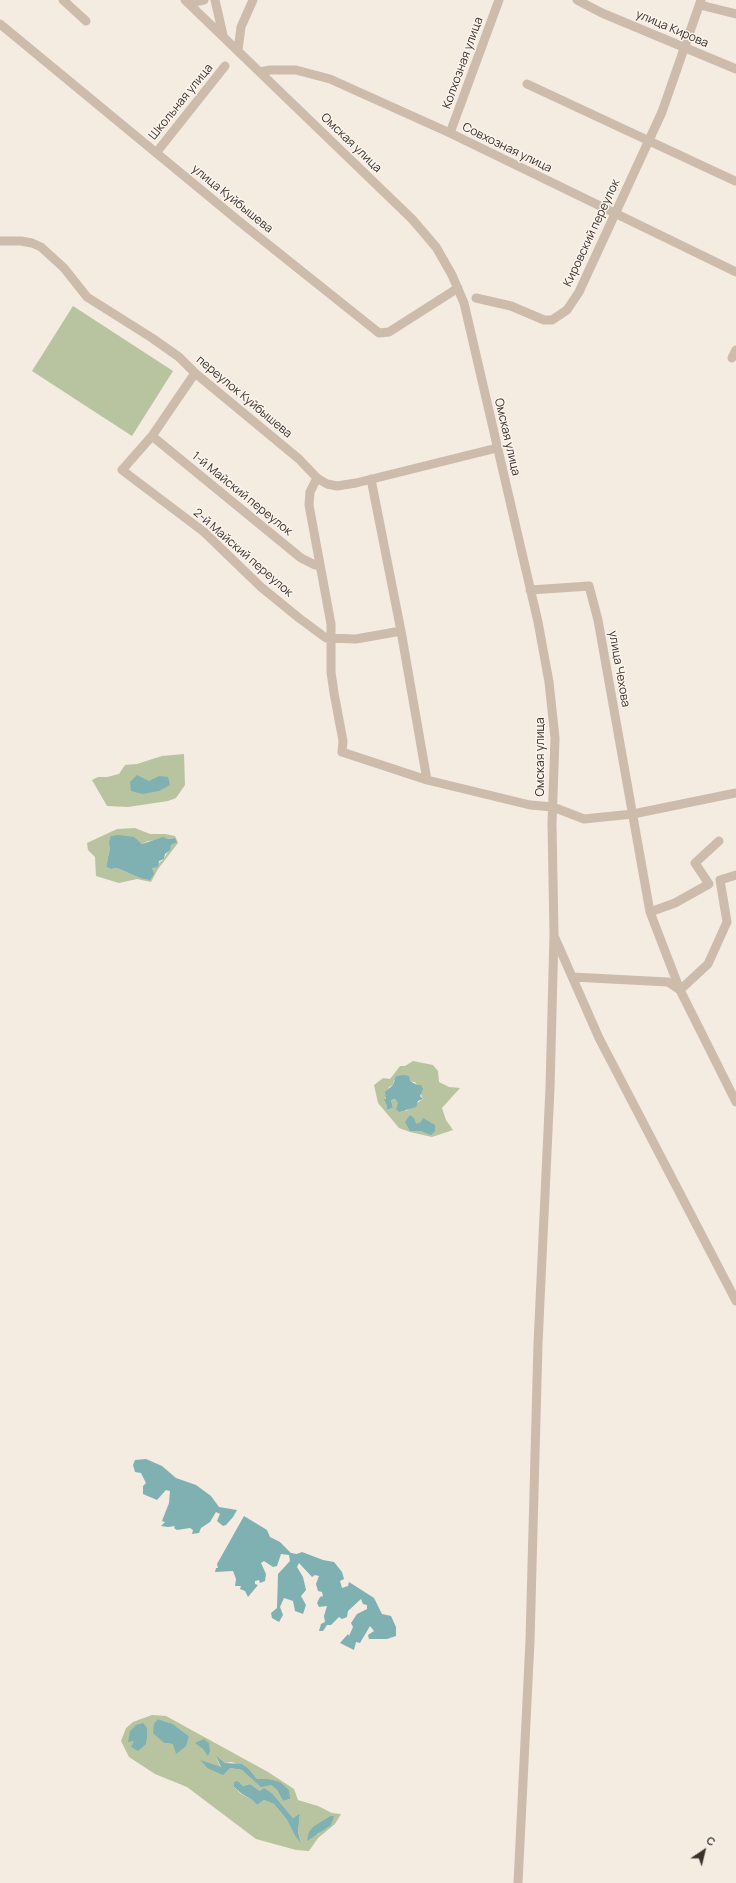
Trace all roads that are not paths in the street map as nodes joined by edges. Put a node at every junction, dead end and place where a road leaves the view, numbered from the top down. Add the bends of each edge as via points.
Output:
1 (63, 0) edge
2 (186, 0) edge
3 (204, 0) edge
4 (215, 0) edge
5 (253, 0) edge
6 (499, 0) edge
7 (577, 0) edge
8 (700, 3) edge
9 (736, 14) edge
10 (86, 21) dead end
11 (0, 24) edge
12 (224, 36) junction
13 (684, 48) junction
14 (238, 50) junction
15 (225, 66) dead end
16 (736, 69) edge
17 (260, 72) junction
18 (527, 84) dead end
19 (450, 133) junction
20 (648, 142) junction
21 (156, 153) junction
22 (735, 181) edge
23 (614, 213) junction
24 (0, 241) edge
25 (736, 272) edge
26 (458, 288) junction
27 (476, 298) dead end
28 (195, 373) junction
29 (152, 436) junction
30 (498, 448) junction
31 (317, 478) junction
32 (371, 479) junction
33 (320, 564) junction
34 (530, 590) junction
35 (401, 631) junction
36 (332, 638) junction
37 (427, 780) junction
38 (736, 793) edge
39 (553, 807) junction
40 (633, 814) junction
41 (720, 840) dead end
42 (736, 875) edge
43 (650, 912) junction
44 (732, 921) edge
45 (554, 935) junction
46 (572, 977) junction
47 (680, 990) junction
48 (736, 1102) edge
49 (736, 1301) edge
50 (518, 1883) edge

1 - 10 street
2 - 3 street
2 - 12 street, Омская улица
4 - 12 street
5 - 14 street via 240,27
6 - 19 street, Колхозная улица
7 - 13 street, улица Кирова
8 - 9 street
8 - 13 street, Кировский переулок
11 - 21 street, улица Куйбышева
12 - 14 street, Омская улица
13 - 16 street, улица Кирова
13 - 20 street, Кировский переулок via 662,112
14 - 17 street, Омская улица
15 - 21 street, Школьная улица
17 - 19 street, Совхозная улица via 296,70 315,74
17 - 26 street, Омская улица via 425,233 445,262
18 - 20 street
19 - 23 street, Совхозная улица
20 - 22 street
20 - 23 street, Кировский переулок
21 - 26 street, улица Куйбышева via 379,333 389,332
23 - 25 street, Совхозная улица
23 - 27 street, Кировский переулок via 579,292 561,316 544,320 511,306
24 - 28 street, переулок Куйбышева via 21,241 41,247 64,268 87,297 179,357
26 - 30 street, Омская улица via 464,303
28 - 29 street, 2-й Майский переулок
28 - 31 street, переулок Куйбышева via 300,459
29 - 33 street, 1-й Майский переулок via 301,558 315,565
29 - 36 street, 2-й Майский переулок via 122,470 204,532 238,566 299,618 326,638
30 - 32 street, переулок Куйбышева
30 - 34 street, Омская улица
31 - 32 street, переулок Куйбышева via 337,486
31 - 33 street via 310,492 309,505
32 - 35 street
33 - 36 street
34 - 39 street, Омская улица via 552,696 555,738
34 - 40 street, улица Чехова via 589,586 598,620
35 - 36 street, 2-й Майский переулок via 356,639
35 - 37 street
36 - 37 street via 331,672 343,741 342,752
37 - 39 street via 530,805
38 - 40 street
39 - 40 street via 584,819
39 - 45 street, Омская улица
40 - 43 street, улица Чехова
41 - 43 street via 695,864 709,884 675,903
42 - 44 street via 720,880
43 - 47 street, улица Чехова
44 - 47 street via 708,964
45 - 46 street
45 - 50 street, Омская улица via 530,1633
46 - 47 street via 668,982
46 - 49 street via 598,1038
47 - 48 street, улица Чехова

